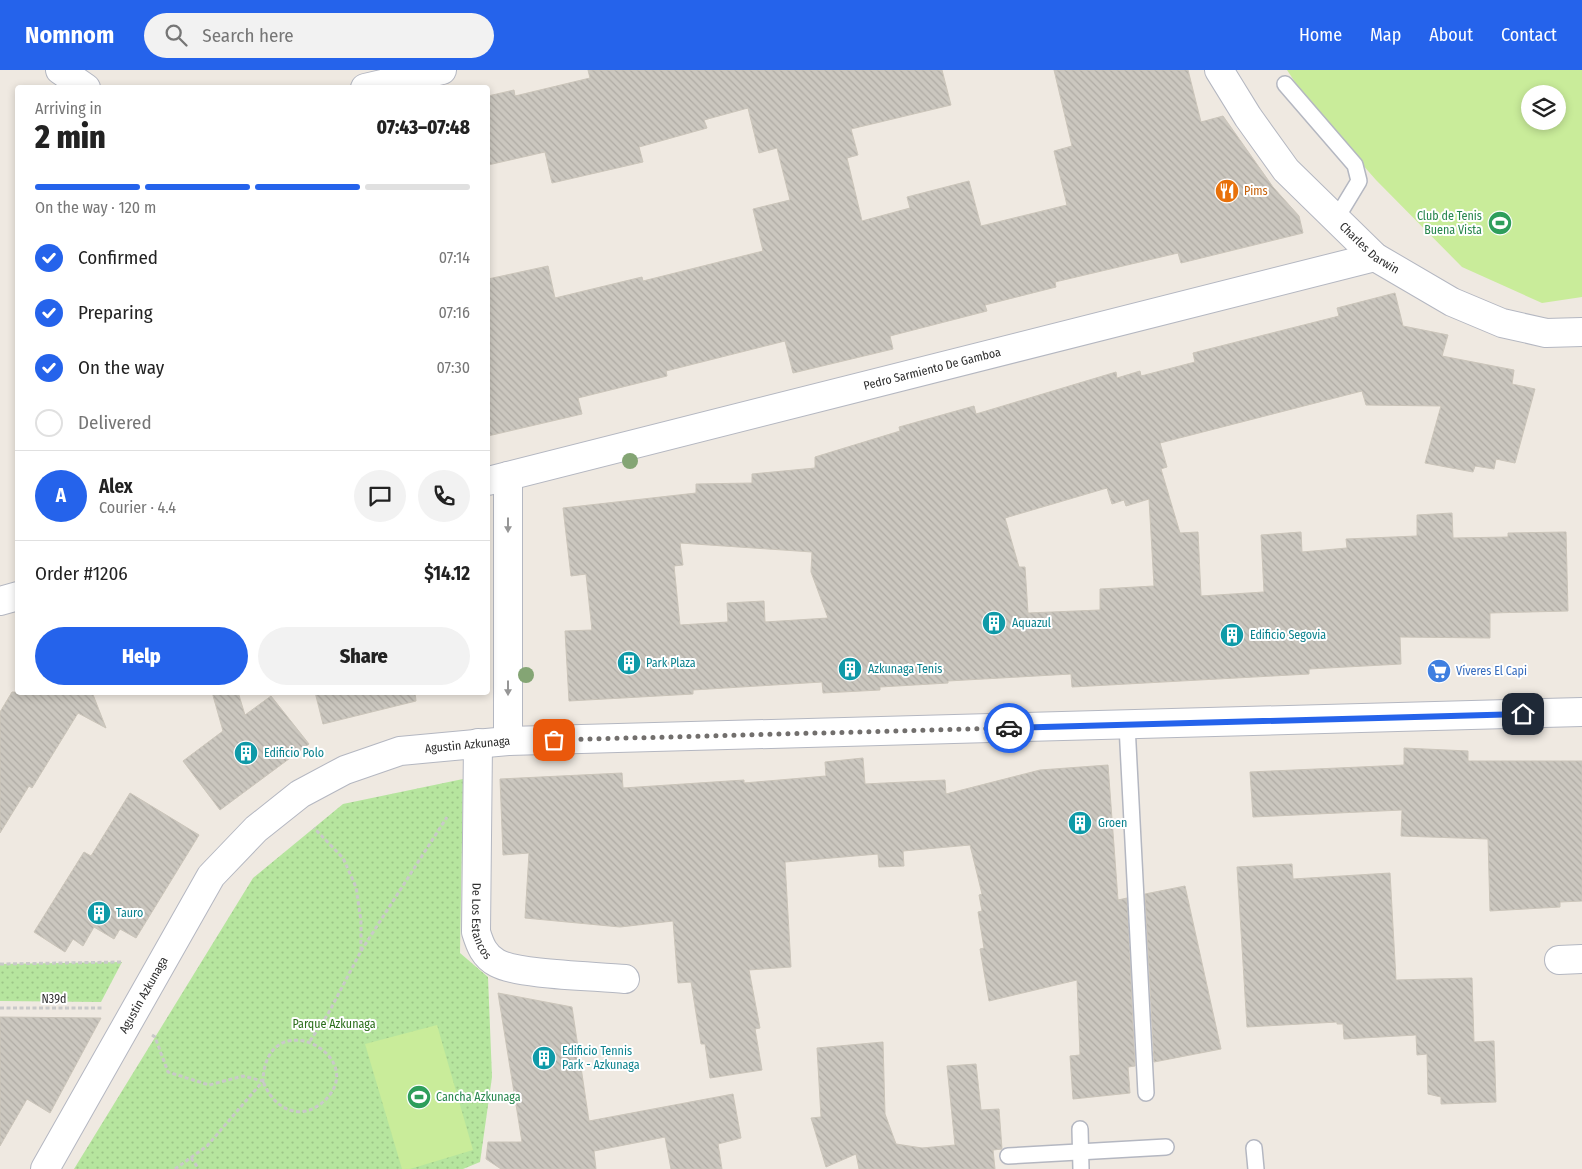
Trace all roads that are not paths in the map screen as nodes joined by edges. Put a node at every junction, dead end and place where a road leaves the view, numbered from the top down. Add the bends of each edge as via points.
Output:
1 (60, 70) edge
2 (442, 70) edge
3 (1219, 70) edge
4 (1285, 84) dead end
5 (82, 85) edge
6 (378, 85) edge
7 (1336, 219) junction
8 (1375, 257) junction
9 (1582, 332) edge
10 (498, 479) edge
11 (1582, 712) edge
12 (1126, 725) junction
13 (508, 741) junction
14 (478, 743) junction
15 (625, 979) dead end
16 (1146, 1093) dead end
17 (1080, 1128) dead end
18 (1166, 1147) dead end
19 (1254, 1148) dead end
20 (1080, 1152) junction
21 (1008, 1156) dead end
22 (45, 1169) edge
23 (1081, 1169) edge
24 (1256, 1169) edge

1 - 5 street
2 - 6 street
3 - 7 street, Charles Darwin via 1286,170
4 - 7 lane via 1355,165 1359,181
7 - 8 street, Charles Darwin
8 - 9 street, Charles Darwin via 1452,302 1502,323 1546,332
8 - 10 street, Pedro Sarmiento De Gamboa
10 -> 13 street
11 - 12 street, Agustin Azkunaga
12 - 13 street, Agustin Azkunaga
12 - 16 lane
13 - 14 street, Agustin Azkunaga
14 - 15 street, De Los Estancos via 476,932 481,950 497,963 515,969
14 - 22 street, Agustin Azkunaga via 400,751 345,770 300,794 256,829 211,876
17 - 20 lane
18 - 20 lane
19 - 24 lane
20 - 21 lane
20 - 23 lane

